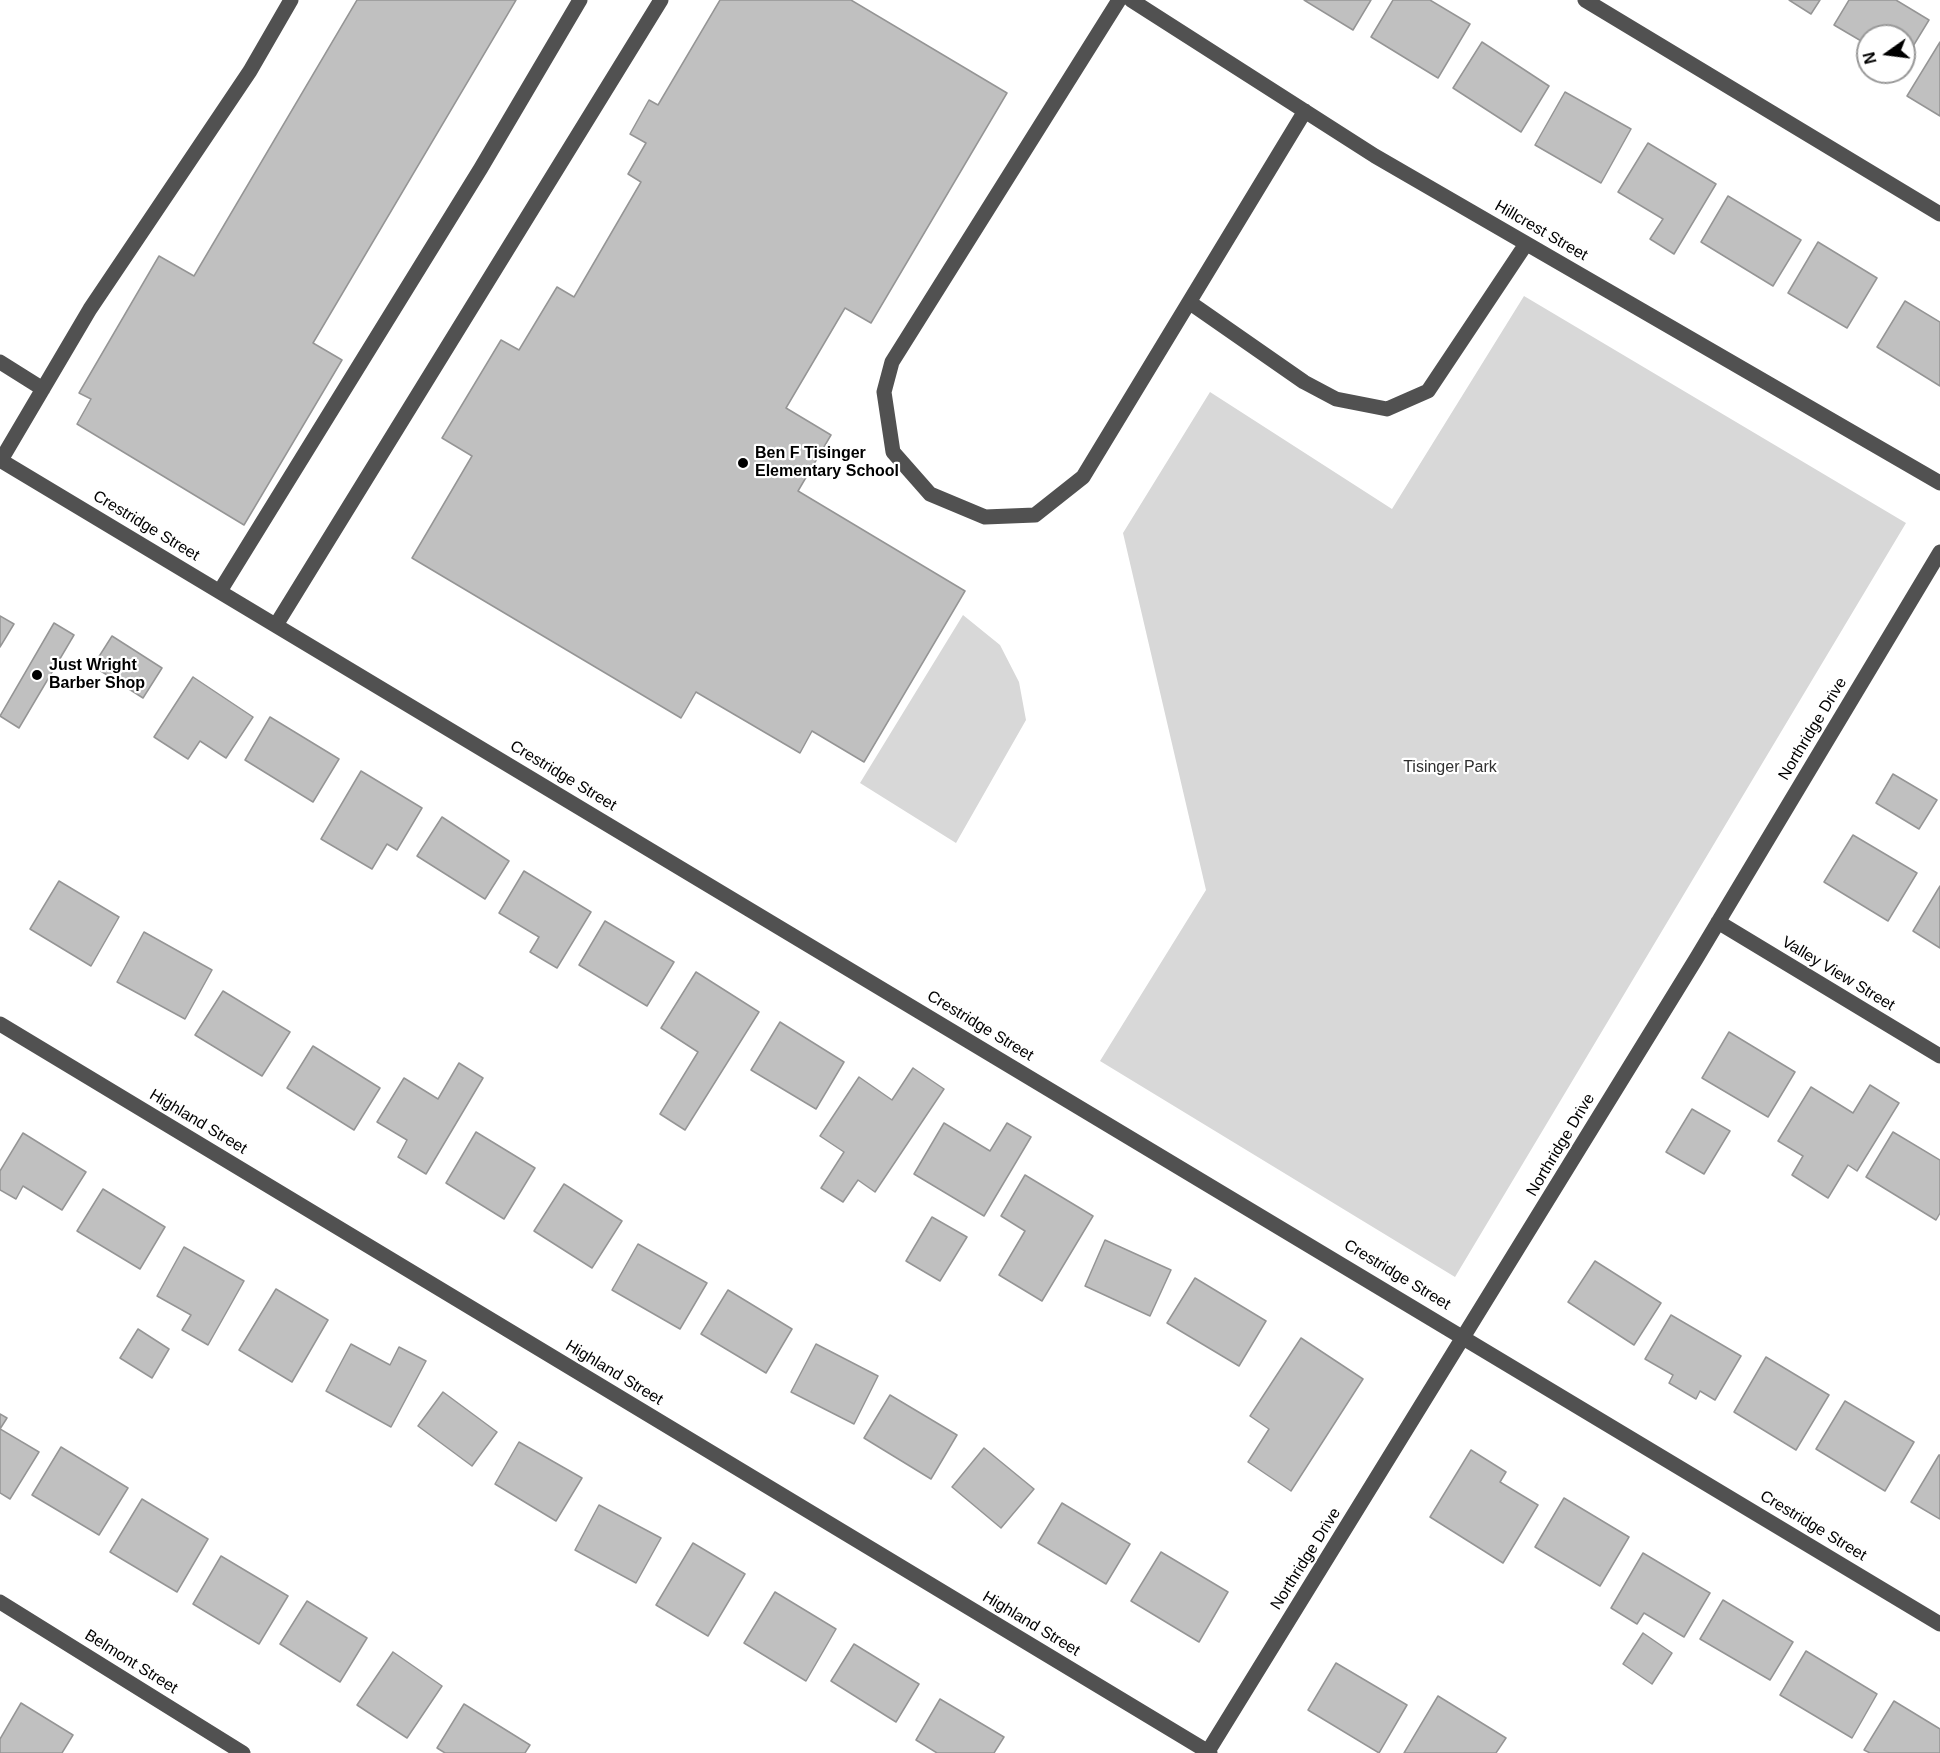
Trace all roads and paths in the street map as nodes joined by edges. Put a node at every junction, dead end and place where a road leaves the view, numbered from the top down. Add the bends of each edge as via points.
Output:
1 (291, 0) edge
2 (580, 0) edge
3 (661, 0) edge
4 (1119, 0) edge
5 (1131, 0) edge
6 (1585, 0) edge
7 (1305, 111) junction
8 (1940, 214) edge
9 (1526, 244) junction
10 (1189, 302) junction
11 (0, 362) edge
12 (43, 389) junction
13 (0, 460) edge
14 (1940, 483) edge
15 (1940, 552) edge
16 (220, 591) junction
17 (276, 625) junction
18 (1718, 922) junction
19 (0, 1024) edge
20 (1940, 1056) edge
21 (1464, 1337) junction
22 (0, 1602) edge
23 (1940, 1624) edge
24 (243, 1753) edge
25 (1208, 1753) edge

1 - 12 street via 243,80 90,309
2 - 16 street
3 - 17 street
4 - 10 street via 892,362 884,392 893,452 930,494 985,517 1035,515 1083,477
5 - 7 street, Hillcrest Street
6 - 8 street
7 - 9 street, Hillcrest Street
7 - 10 street
9 - 10 street via 1428,391 1386,409 1336,399 1304,382
9 - 14 street, Hillcrest Street
11 - 12 street
12 - 13 street
13 - 16 street, Crestridge Street
15 - 18 street, Northridge Drive
16 - 17 street, Crestridge Street
17 - 21 street, Crestridge Street
18 - 20 street, Valley View Street
18 - 21 street, Northridge Drive
19 - 25 street, Highland Street
21 - 23 street, Crestridge Street
21 - 25 street, Northridge Drive
22 - 24 street, Belmont Street

